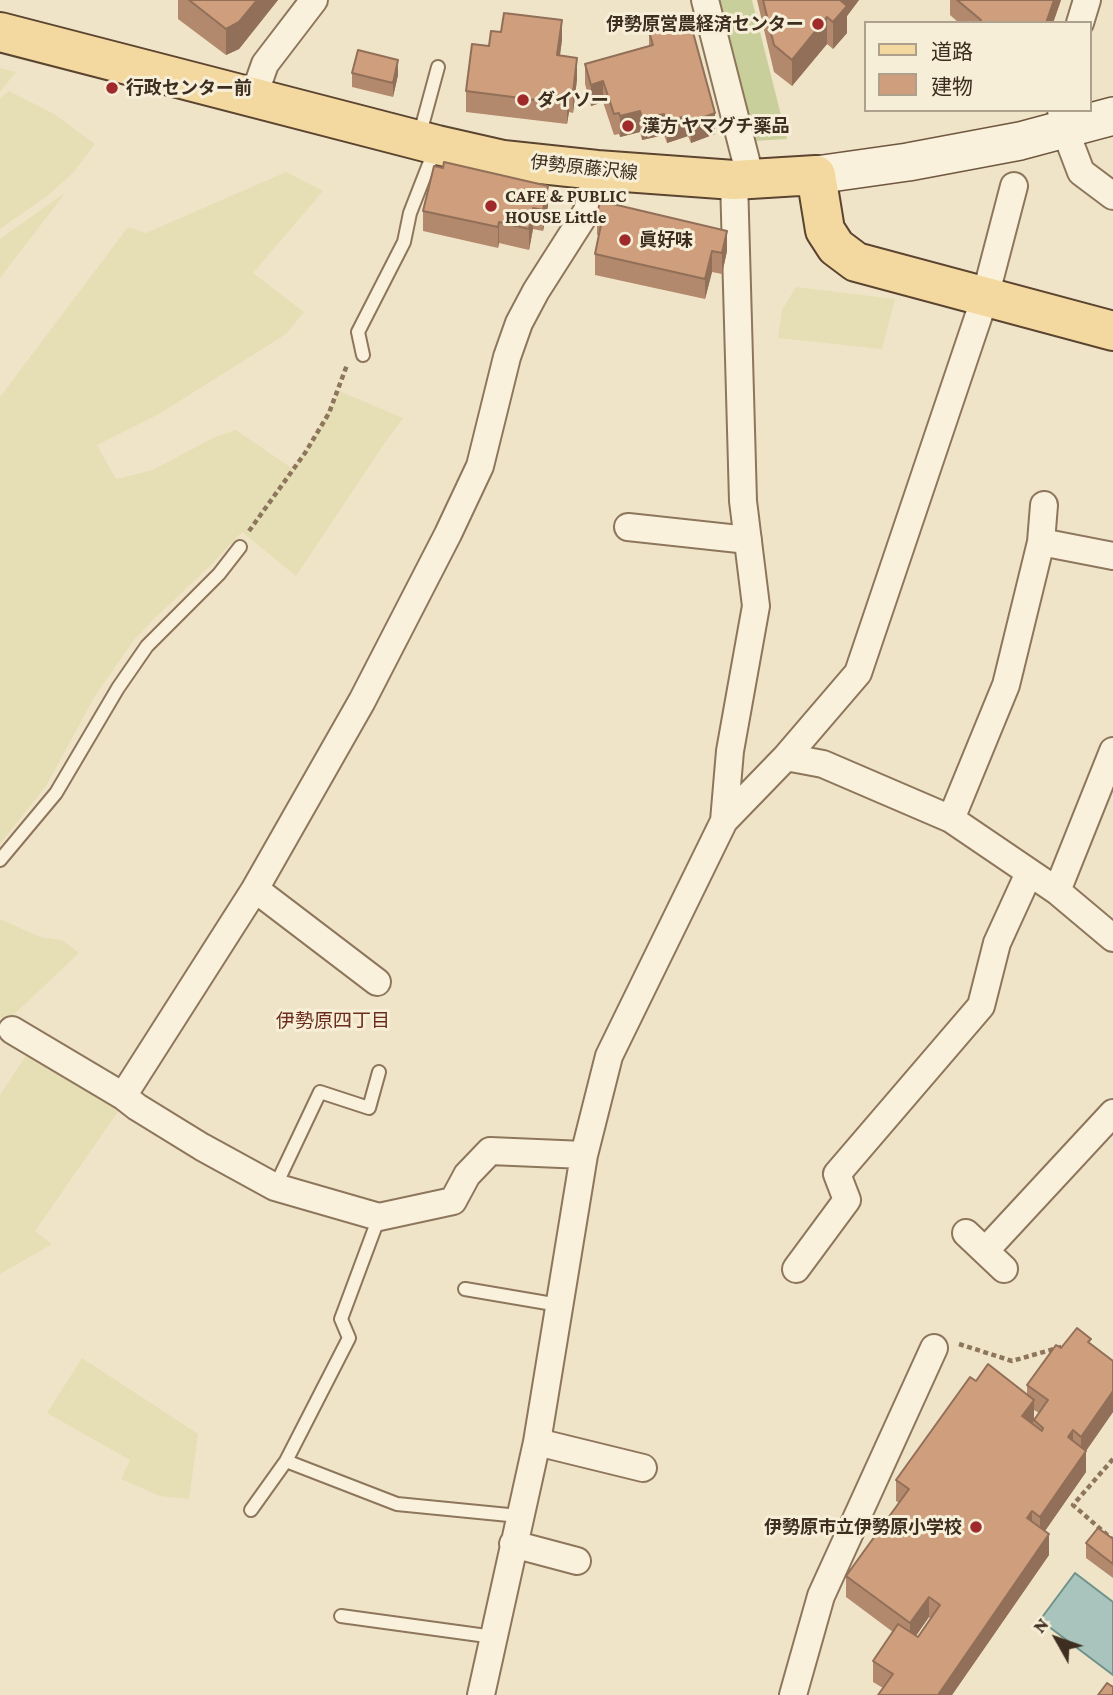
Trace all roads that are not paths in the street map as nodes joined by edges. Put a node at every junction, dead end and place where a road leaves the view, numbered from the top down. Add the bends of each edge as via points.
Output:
1 (314, 0) edge
2 (705, 0) edge
3 (1087, 0) edge
4 (1081, 21) edge
5 (0, 32) edge
6 (438, 67) dead end
7 (253, 98) junction
8 (1113, 116) edge
9 (1063, 120) edge
10 (428, 143) junction
11 (597, 170) junction
12 (817, 175) junction
13 (743, 180) junction
14 (1014, 186) dead end
15 (1109, 188) edge
16 (985, 297) junction
17 (1113, 331) edge
18 (361, 350) road end
19 (1044, 505) dead end
20 (628, 527) dead end
21 (748, 540) junction
22 (1041, 542) junction
23 (240, 547) road end
24 (1113, 556) edge
25 (1113, 751) edge
26 (786, 757) junction
27 (951, 819) junction
28 (724, 821) junction
29 (0, 860) edge
30 (1029, 873) junction
31 (255, 889) junction
32 (1056, 891) junction
33 (1110, 927) edge
34 (377, 982) dead end
35 (6, 1027) edge
36 (379, 1072) dead end
37 (123, 1096) junction
38 (1113, 1113) edge
39 (584, 1155) junction
40 (275, 1187) junction
41 (379, 1217) junction
42 (985, 1251) dead end
43 (796, 1269) dead end
44 (465, 1289) dead end
45 (559, 1305) junction
46 (934, 1348) road end
47 (537, 1443) junction
48 (286, 1461) junction
49 (643, 1468) dead end
50 (251, 1510) dead end
51 (519, 1516) junction
52 (513, 1544) junction
53 (576, 1561) dead end
54 (341, 1616) dead end
55 (494, 1637) junction
56 (481, 1695) edge
57 (793, 1695) edge

1 - 7 street via 265,64
2 - 13 street
3 - 4 street
5 - 7 main road, 伊勢原藤沢線
6 - 10 lane
7 - 10 main road, 伊勢原藤沢線
8 - 9 street
9 - 12 street via 1020,141
9 - 15 street via 1082,172
10 - 11 main road, 伊勢原藤沢線 via 503,159
10 - 18 lane via 404,242 358,332
11 - 13 main road, 伊勢原藤沢線
11 - 31 street via 587,211 519,323 480,466 459,512 362,701
12 - 13 main road, 伊勢原藤沢線
12 - 16 main road via 825,230 836,247 856,262
13 - 21 street via 739,411
14 - 16 street
16 - 17 main road
16 - 26 street via 858,673
19 - 22 street
20 - 21 street
21 - 28 street via 756,606 730,751
22 - 24 street
22 - 27 street via 1006,685
23 - 29 lane via 147,646 56,793
25 - 32 street
26 - 27 street via 823,764
26 - 28 street
27 - 30 street
28 - 39 street via 609,1056
30 - 32 street
30 - 43 street via 997,943 981,1006 837,1174 847,1200
31 - 34 street
31 - 37 street
32 - 33 street
35 - 37 street
36 - 40 lane via 369,1108 320,1091
37 - 40 street
38 - 42 street
39 - 41 street via 490,1151 467,1175 453,1201
39 - 45 street
40 - 41 street
41 - 48 lane via 341,1320 349,1338
44 - 45 lane
45 - 47 street
46 - 57 street via 821,1596
47 - 49 street
47 - 51 street
48 - 50 lane
48 - 51 lane via 397,1504
51 - 52 street
52 - 53 street
52 - 55 street
54 - 55 lane
55 - 56 street

